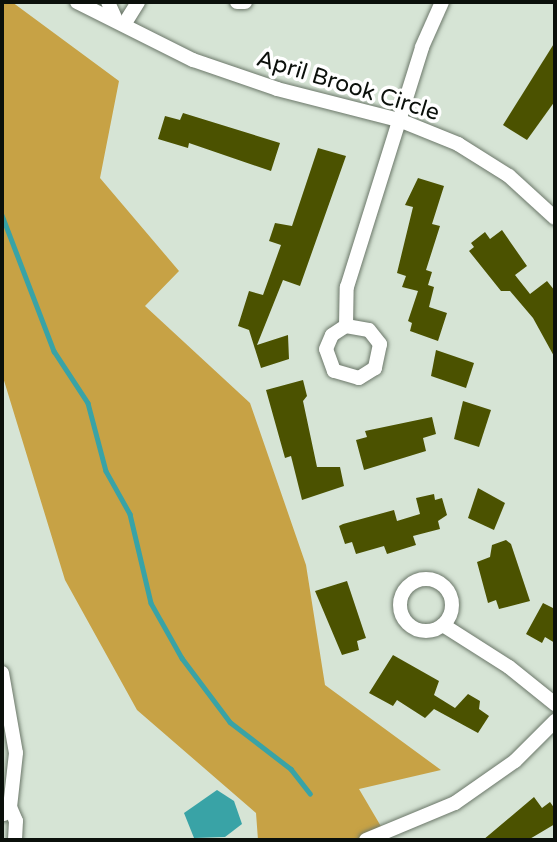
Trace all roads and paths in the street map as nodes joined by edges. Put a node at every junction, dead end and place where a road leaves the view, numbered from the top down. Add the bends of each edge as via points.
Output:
1 (76, 2) edge
2 (108, 2) edge
3 (138, 2) edge
4 (237, 2) edge
5 (245, 2) edge
6 (442, 2) edge
7 (120, 21) junction
8 (399, 120) junction
9 (555, 218) edge
10 (346, 326) dead end
11 (443, 625) dead end
12 (2, 673) edge
13 (555, 704) edge
14 (555, 721) edge
15 (4, 810) edge
16 (15, 840) edge
17 (366, 840) edge

1 - 7 street, April Brook Circle via 92,13
2 - 7 street
3 - 7 street
4 - 5 street
6 - 8 street
7 - 8 street, April Brook Circle via 193,61 232,75
8 - 9 street, April Brook Circle via 484,158
8 - 10 street via 347,287
11 - 13 street via 509,667
12 - 15 street via 15,732
14 - 17 street via 515,761 455,803
15 - 16 street via 16,821

